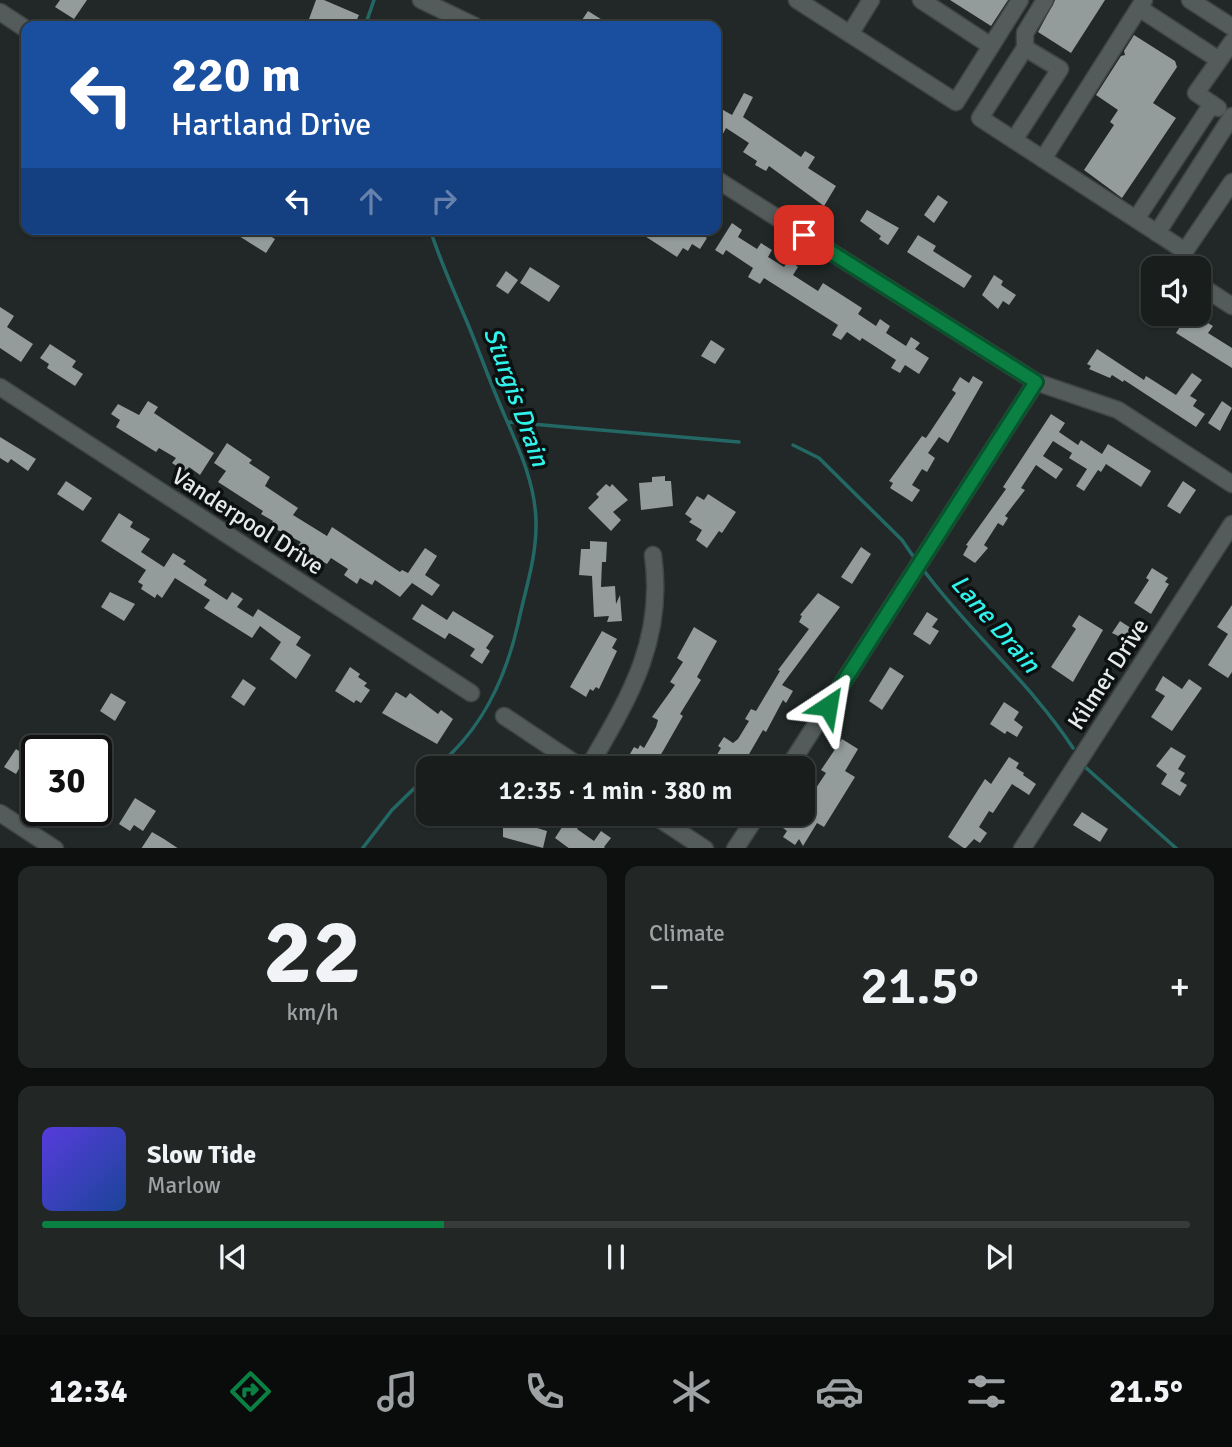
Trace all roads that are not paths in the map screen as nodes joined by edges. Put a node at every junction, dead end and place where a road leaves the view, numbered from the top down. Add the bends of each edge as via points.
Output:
1 (421, 0) edge
2 (797, 0) edge
3 (871, 0) edge
4 (920, 0) edge
5 (1020, 0) edge
6 (1045, 0) edge
7 (1190, 0) edge
8 (1142, 4) edge
9 (0, 12) edge
10 (465, 21) edge
11 (21, 26) edge
12 (1232, 27) edge
13 (850, 34) junction
14 (1232, 43) edge
15 (991, 46) junction
16 (1025, 48) junction
17 (1219, 60) junction
18 (956, 102) junction
19 (1212, 104) junction
20 (1232, 116) edge
21 (980, 118) junction
22 (1014, 140) junction
23 (1044, 159) junction
24 (721, 181) edge
25 (1232, 182) edge
26 (1136, 219) junction
27 (1157, 233) junction
28 (1211, 292) edge
29 (1232, 306) edge
30 (1036, 382) junction
31 (0, 387) edge
32 (1232, 484) edge
33 (1232, 524) edge
34 (653, 555) dead end
35 (471, 693) dead end
36 (505, 716) dead end
37 (567, 756) edge
38 (592, 756) edge
39 (796, 756) edge
40 (0, 813) edge
41 (670, 826) edge
42 (750, 826) edge
43 (53, 848) edge
44 (703, 848) edge
45 (736, 848) edge
46 (1023, 848) edge

1 - 10 street
2 - 13 street
3 - 13 street
4 - 15 street
5 - 15 street
6 - 16 street via 1025,33
7 - 12 street
8 - 17 street
8 - 23 street
9 - 11 street
13 - 18 street
14 - 17 street
15 - 18 street
16 - 21 street
16 - 22 street via 1060,69
17 - 19 street via 1196,93
18 - 21 street
19 - 20 street
19 - 26 street
20 - 27 street
21 - 22 street
22 - 23 street
23 - 26 street
24 - 30 street
25 - 27 street via 1185,251
26 - 27 street
28 - 29 street
30 - 32 street via 1118,410
30 - 39 street
31 - 35 street, Vanderpool Drive
33 - 46 street, Kilmer Drive
34 - 38 street via 655,616 645,659
36 - 37 street
40 - 43 street
41 - 44 street
42 - 45 street

